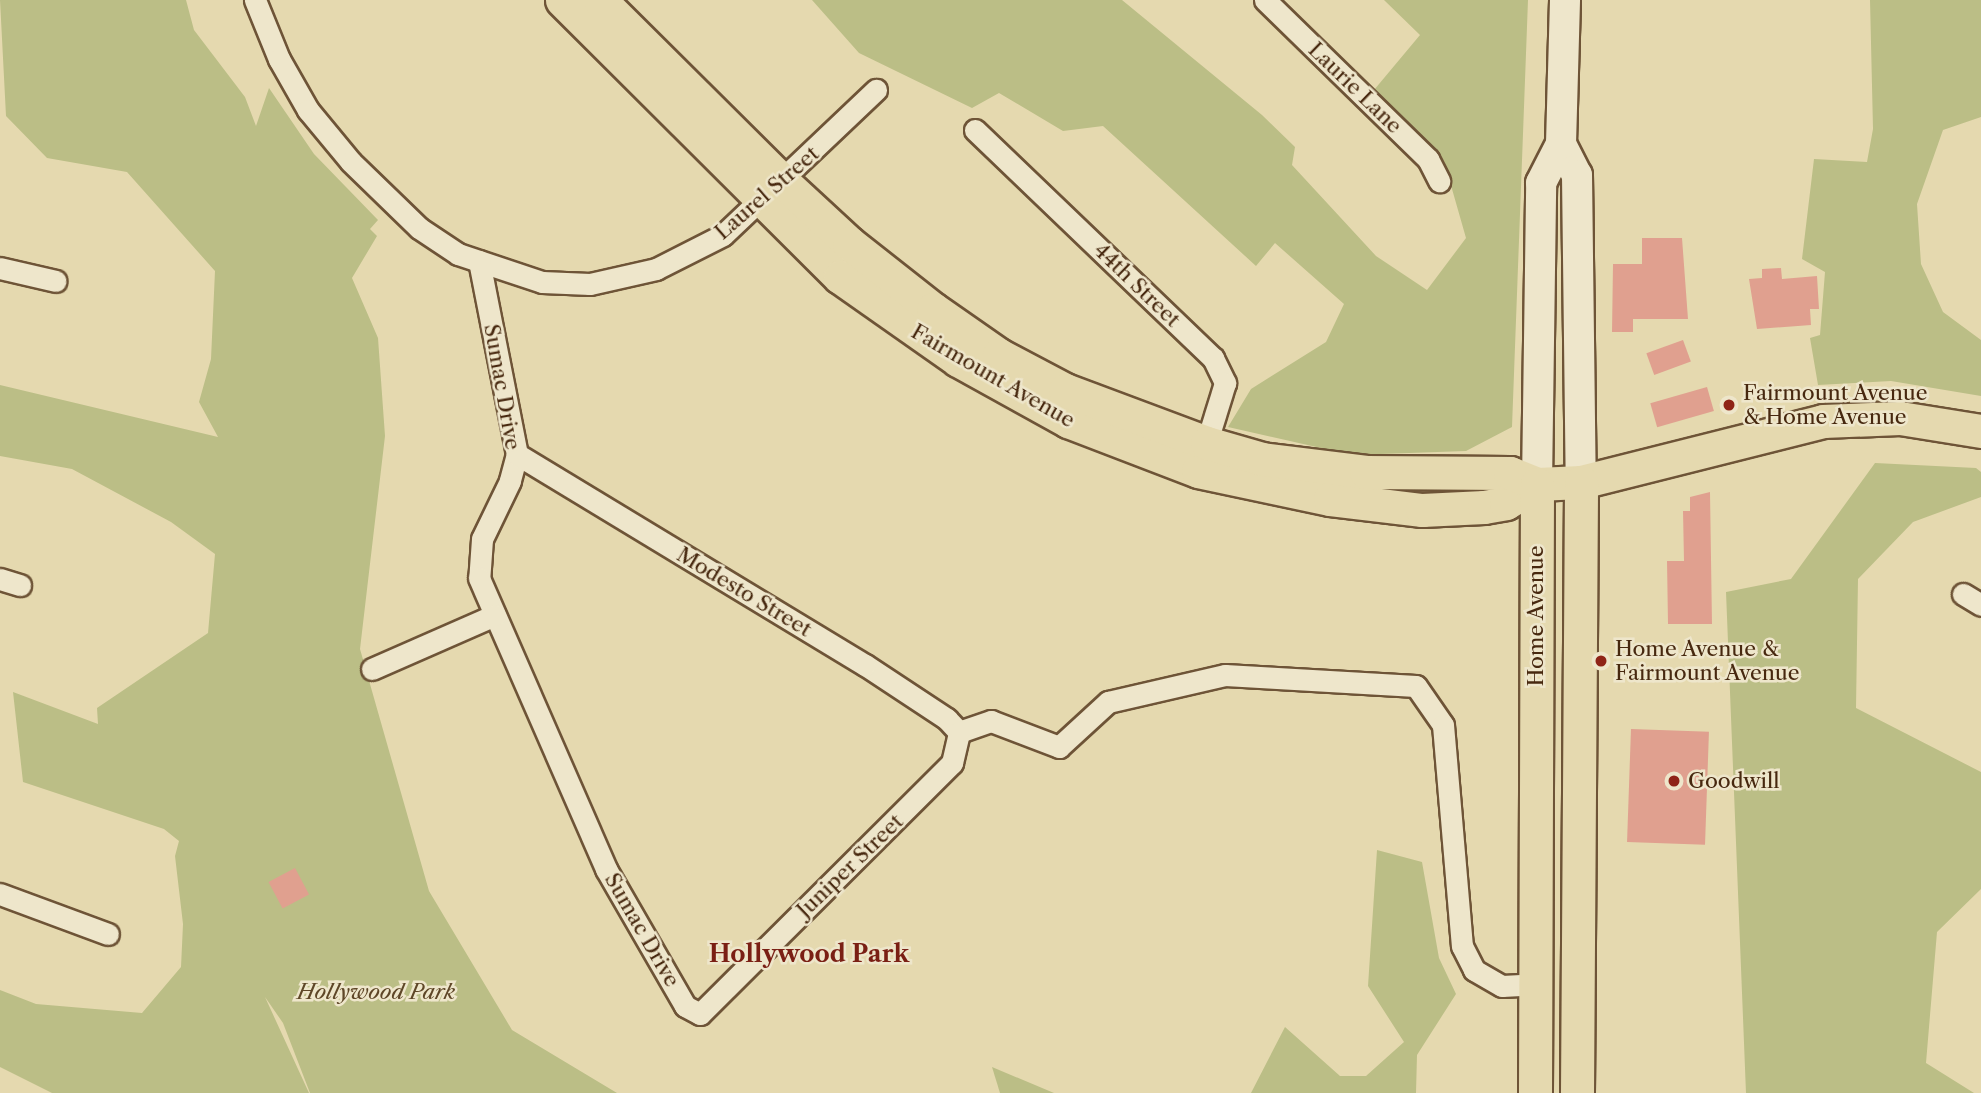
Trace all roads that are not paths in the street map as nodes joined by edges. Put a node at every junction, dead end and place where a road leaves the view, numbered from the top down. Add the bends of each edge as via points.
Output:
1 (255, 0) edge
2 (562, 0) edge
3 (600, 0) edge
4 (1265, 0) edge
5 (1565, 0) edge
6 (876, 90) dead end
7 (975, 130) dead end
8 (1561, 144) junction
9 (1439, 181) dead end
10 (771, 190) junction
11 (479, 261) junction
12 (0, 268) edge
13 (56, 281) dead end
14 (1981, 430) edge
15 (517, 454) junction
16 (1202, 457) junction
17 (1581, 482) junction
18 (1536, 484) junction
19 (1963, 594) dead end
20 (1981, 605) edge
21 (495, 615) junction
22 (372, 669) dead end
23 (960, 737) junction
24 (0, 894) edge
25 (108, 934) dead end
26 (1535, 984) junction
27 (700, 1014) joint
28 (1535, 1093) edge
29 (1577, 1093) edge

1 - 11 street via 279,59 325,136 419,228 458,254
2 - 10 main road, Fairmount Avenue
3 - 10 main road, Fairmount Avenue
4 - 9 street, Laurie Lane via 1428,159
5 - 8 main road, Home Avenue
6 - 10 street, Laurel Street
7 - 16 street, 44th Street via 1213,358 1225,383
8 - 17 main road, Home Avenue via 1577,175
8 - 18 main road, Home Avenue via 1541,183
10 - 11 street, Laurel Street via 723,235 670,264 590,284 542,282
10 - 16 main road, Fairmount Avenue via 999,355
11 - 15 street, Sumac Drive
12 - 13 street
14 - 17 main road, Fairmount Avenue via 1900,418 1823,421
15 - 21 street, Sumac Drive via 510,481 482,538 479,579
15 - 23 street, Modesto Street via 865,665 947,719
16 - 18 main road, Fairmount Avenue via 1366,472 1510,473
17 - 18 main road, Fairmount Avenue
17 - 29 main road, Home Avenue
18 - 26 main road, Home Avenue
19 - 20 street
21 - 22 street
21 - 27 street, Sumac Drive via 606,869 685,1006
23 - 26 street via 991,721 1059,747 1108,702 1226,675 1416,686 1443,725 1462,946 1475,970 1502,986
23 - 27 street, Juniper Street via 952,763 914,804
24 - 25 street
26 - 28 main road, Home Avenue

